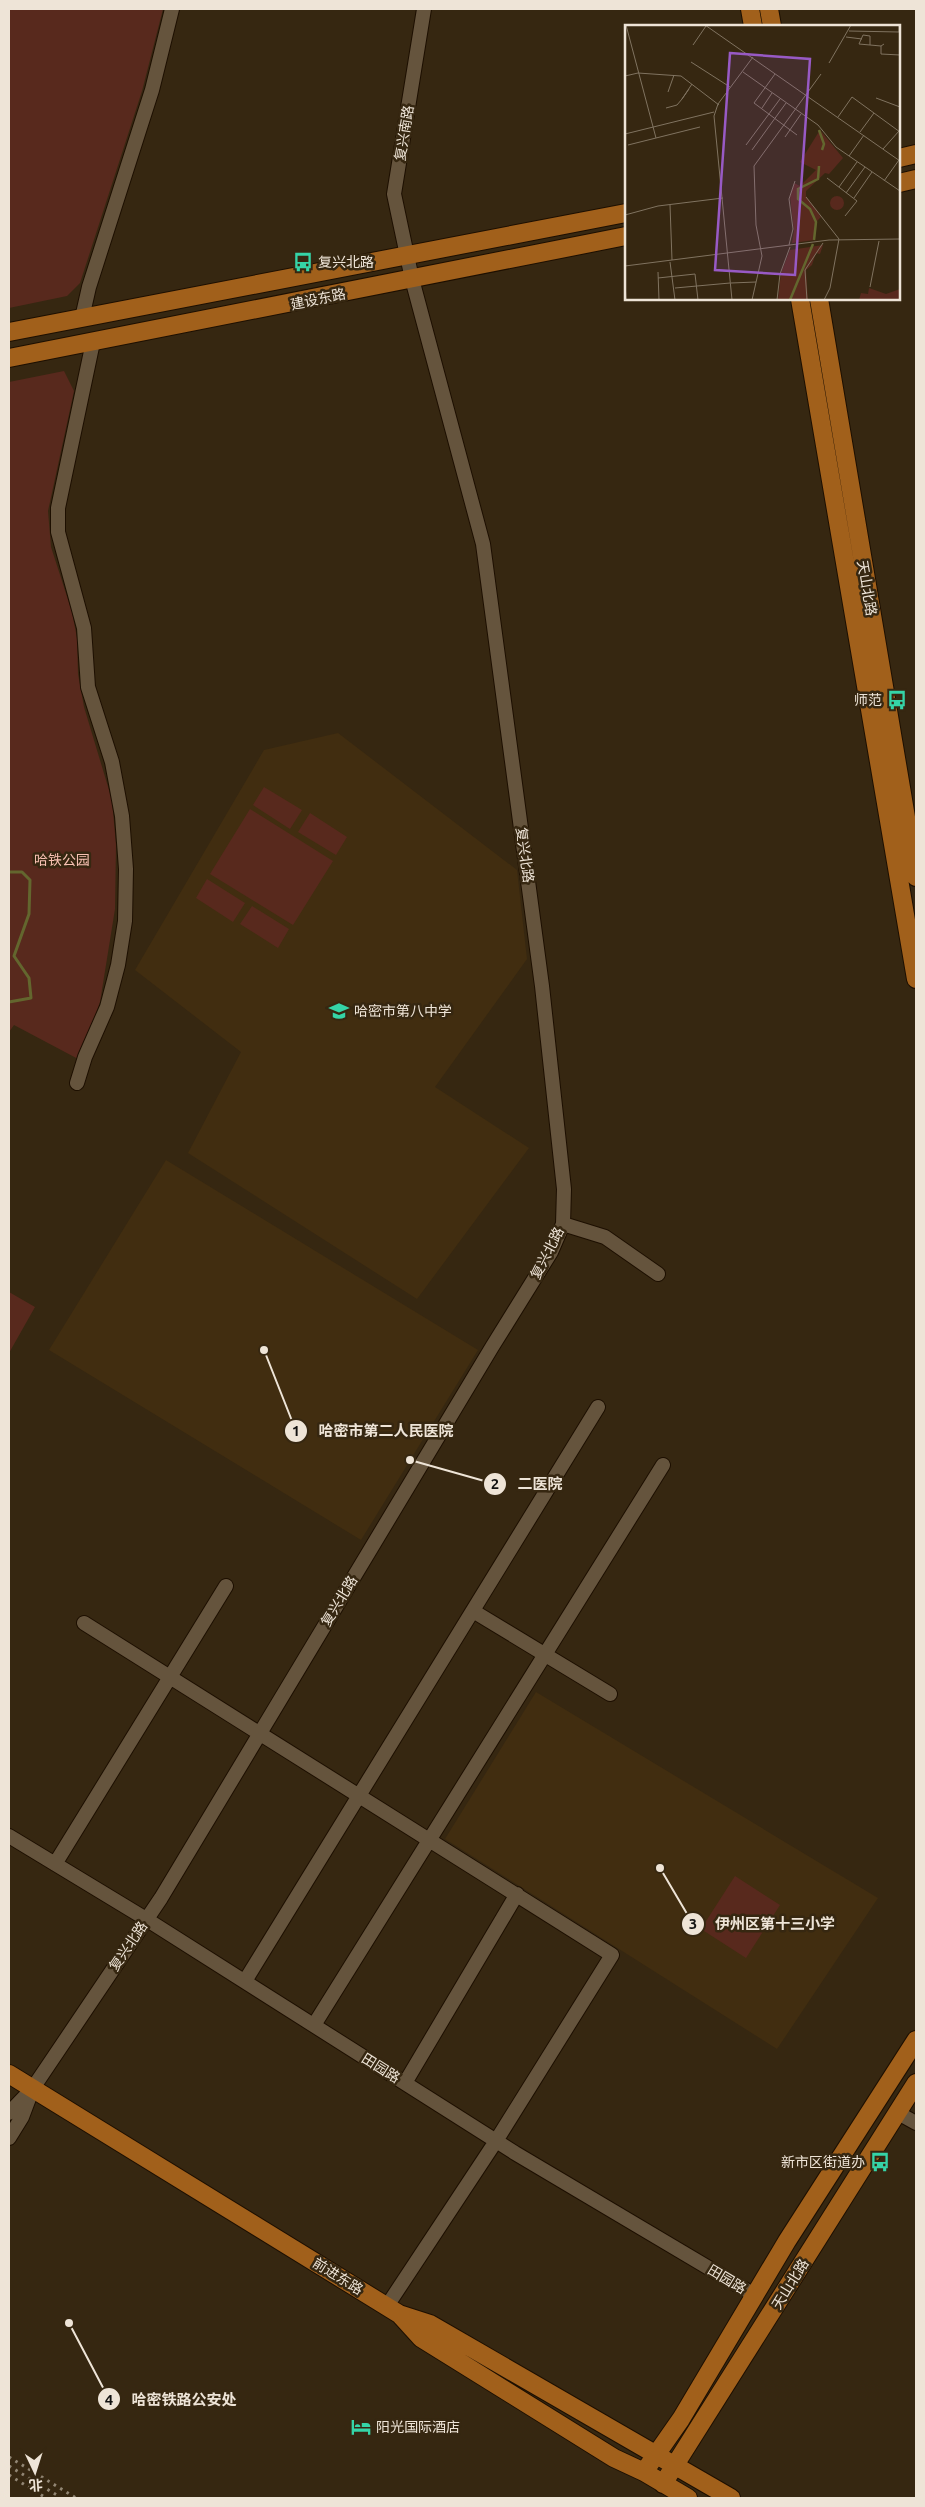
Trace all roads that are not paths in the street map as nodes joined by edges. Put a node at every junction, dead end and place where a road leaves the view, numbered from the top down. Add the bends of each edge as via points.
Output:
1 (172, 9) edge
2 (424, 9) edge
3 (750, 9) edge
4 (769, 9) edge
5 (753, 25) edge
6 (772, 25) edge
7 (916, 154) edge
8 (900, 158) edge
9 (916, 180) edge
10 (900, 183) edge
11 (625, 213) edge
12 (625, 236) edge
13 (406, 257) junction
14 (412, 279) junction
15 (800, 300) edge
16 (819, 300) edge
17 (82, 318) junction
18 (9, 332) edge
19 (93, 342) junction
20 (11, 358) edge
21 (905, 829) edge
22 (916, 877) edge
23 (916, 979) edge
24 (77, 1083) dead end
25 (563, 1224) junction
26 (658, 1274) dead end
27 (598, 1407) dead end
28 (663, 1465) dead end
29 (226, 1586) dead end
30 (474, 1611) junction
31 (84, 1623) dead end
32 (545, 1656) junction
33 (171, 1678) junction
34 (610, 1694) dead end
35 (260, 1733) junction
36 (360, 1796) junction
37 (9, 1836) edge
38 (431, 1840) junction
39 (55, 1864) junction
40 (517, 1894) junction
41 (146, 1919) junction
42 (245, 1981) junction
43 (314, 2025) junction
44 (916, 2040) edge
45 (9, 2074) edge
46 (405, 2083) junction
47 (916, 2083) edge
48 (33, 2088) junction
49 (898, 2112) junction
50 (9, 2113) edge
51 (916, 2123) edge
52 (9, 2138) edge
53 (496, 2141) junction
54 (756, 2296) junction
55 (393, 2310) junction
56 (656, 2455) junction
57 (675, 2466) junction
58 (644, 2472) junction
59 (663, 2484) junction
60 (688, 2498) edge
61 (731, 2498) edge

1 - 17 street via 152,90
2 - 13 street, 复兴南路 via 394,194
3 - 5 main road
4 - 6 main road
7 - 8 main road
9 - 10 main road
11 - 13 main road, 建设东路
12 - 14 main road, 建设东路
13 - 14 street, 复兴北路
13 - 17 main road, 建设东路
14 - 19 main road, 建设东路
14 - 25 street, 复兴北路 via 484,544 542,986 564,1189
15 - 21 main road
16 - 21 main road, 天山北路
17 - 18 main road, 建设东路
19 - 20 main road, 建设东路
19 - 24 street via 58,508 58,532 84,628 88,687 112,762 122,816 125,921 107,1007
21 - 22 main road, 天山北路
21 - 23 main road
25 - 26 street via 605,1237
25 - 35 street, 复兴北路 via 551,1252
27 - 30 street
28 - 32 street
29 - 33 street
30 - 32 street
30 - 36 street
31 - 33 street
32 - 34 street
32 - 38 street
33 - 35 street
33 - 39 street
35 - 36 street
35 - 41 street, 复兴北路
36 - 38 street
36 - 42 street
37 - 39 street, 田园路
38 - 40 street
38 - 43 street
39 - 41 street, 田园路
40 - 46 street
40 - 53 street via 612,1955
41 - 42 street, 田园路
41 - 48 street, 复兴北路
42 - 43 street, 田园路
43 - 46 street, 田园路
44 - 54 main road via 787,2241
45 - 48 main road, 前进东路
46 - 53 street, 田园路
47 - 49 main road, 天山北路
48 - 50 street, 复兴北路
48 - 52 street via 22,2117
48 - 55 main road, 前进东路
49 - 51 street
49 - 57 main road, 天山北路
53 - 54 street, 田园路
53 - 55 street
54 - 56 main road
55 - 56 main road, 前进东路 via 430,2324
55 - 58 main road via 421,2338 614,2458
56 - 57 main road, 前进东路
56 - 58 main road
57 - 59 main road, 天山北路
57 - 61 main road, 前进东路
58 - 59 main road
59 - 60 main road

